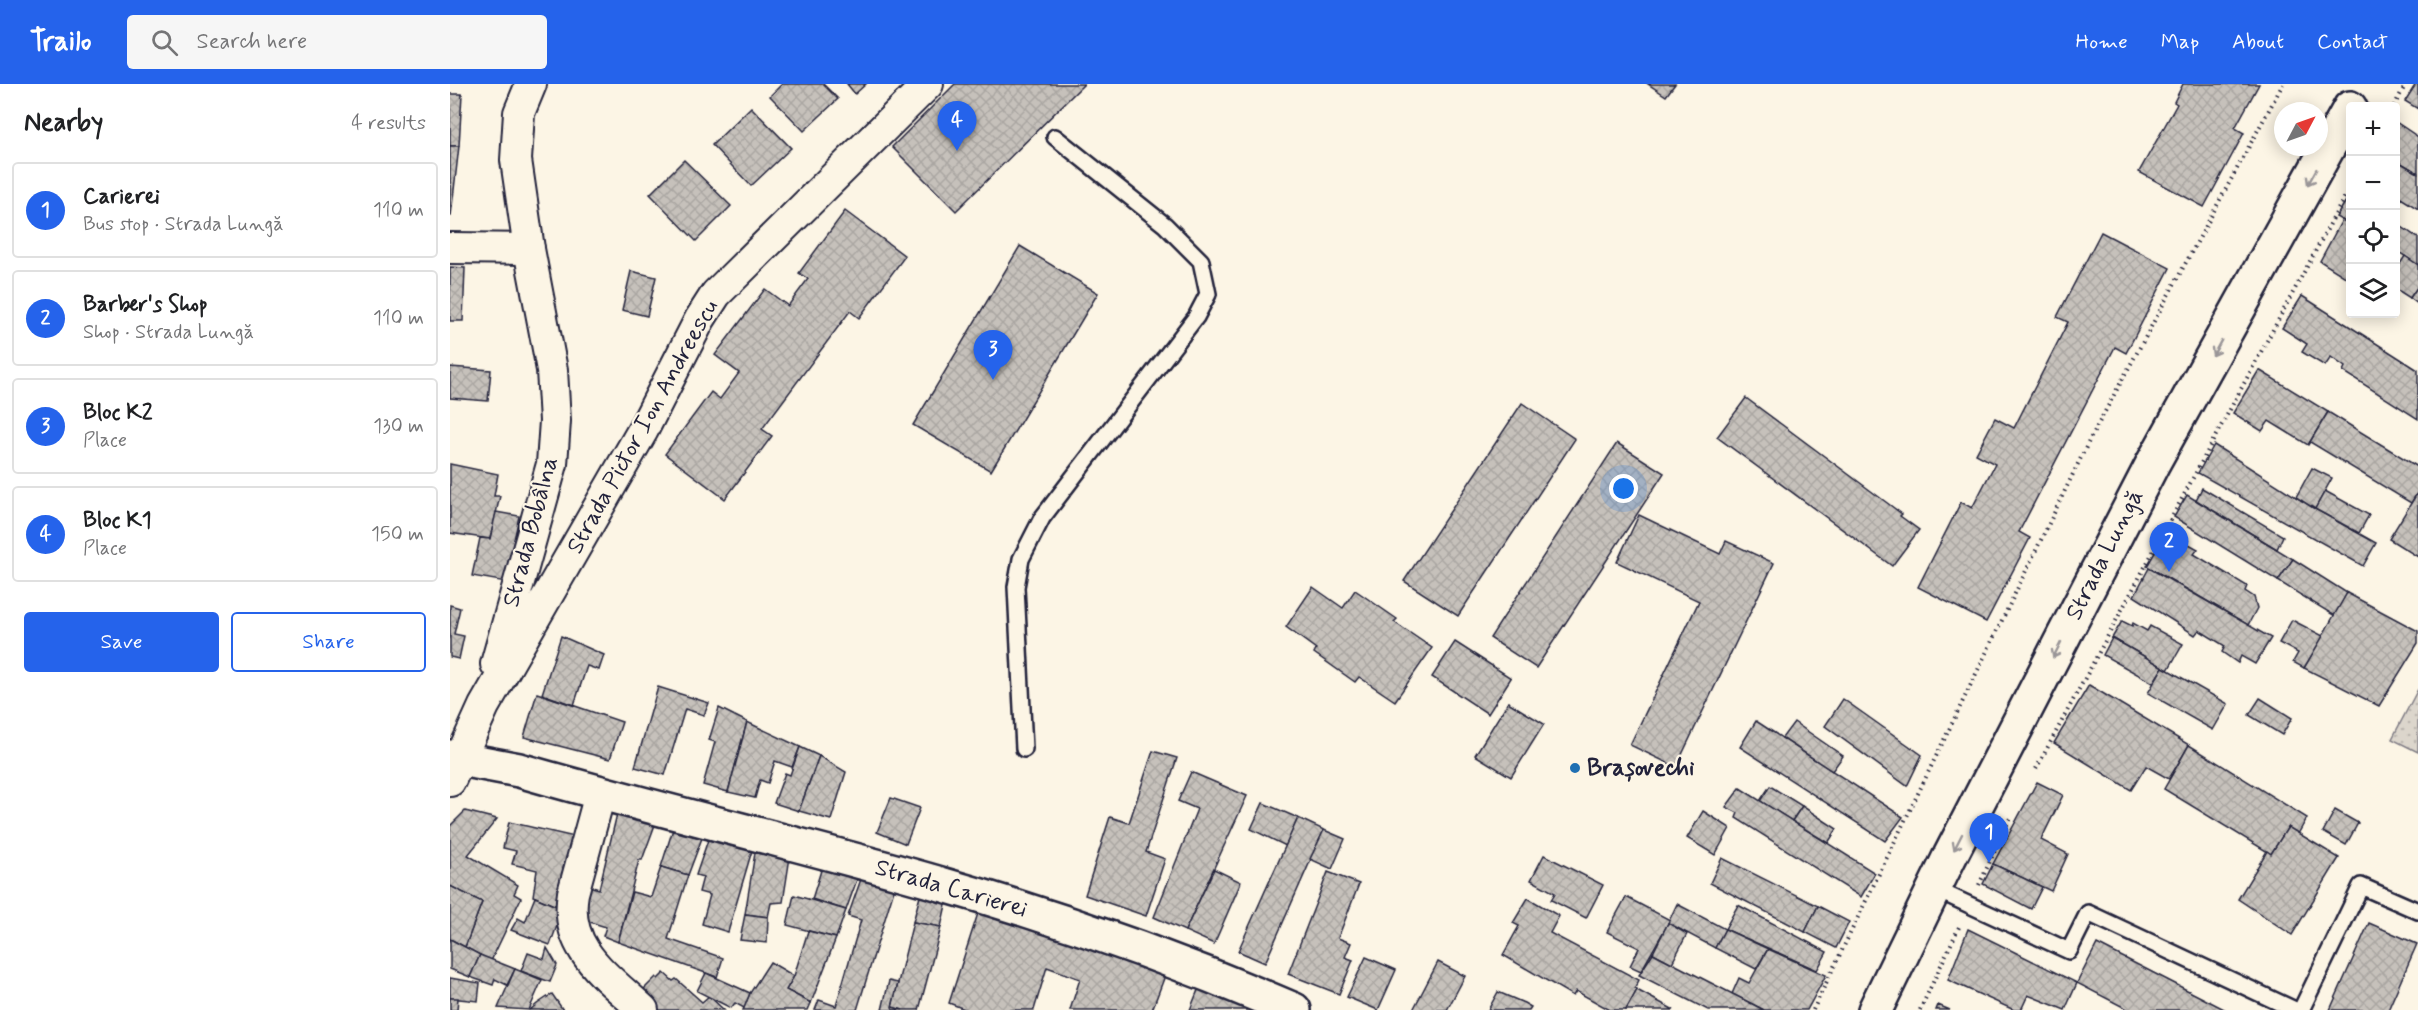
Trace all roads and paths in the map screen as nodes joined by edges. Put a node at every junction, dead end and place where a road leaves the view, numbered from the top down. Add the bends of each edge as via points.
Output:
1 (531, 84) edge
2 (928, 84) edge
3 (2283, 84) edge
4 (2364, 84) edge
5 (2406, 84) edge
6 (2354, 102) edge
7 (2396, 102) edge
8 (2346, 116) edge
9 (1055, 137) dead end
10 (2346, 194) edge
11 (450, 248) edge
12 (529, 249) junction
13 (484, 706) junction
14 (1024, 749) dead end
15 (454, 765) edge
16 (2035, 770) dead end
17 (600, 794) junction
18 (2013, 811) dead end
19 (1935, 889) junction
20 (1969, 905) junction
21 (2418, 911) edge
22 (643, 1010) edge
23 (1294, 1010) edge
24 (1813, 1010) edge
25 (1875, 1010) edge
26 (1920, 1010) edge
27 (2295, 1010) edge
28 (2301, 1010) edge

1 - 12 street, Strada Bobâlna via 519,114 516,160
2 - 13 street, Strada Pictor Ion Andreescu via 716,294 644,430
3 - 24 path via 2089,441
4 - 6 main road, Strada Lungă
5 - 7 path
8 -> 19 main road, Strada Lungă via 2153,463
9 - 14 lane via 1164,225 1201,261 1208,294 1196,317 1042,518 1021,559 1016,587
10 - 16 path
11 - 12 street
12 - 13 street, Strada Bobâlna via 552,370 552,465
13 - 15 street, Strada Pictor Ion Andreescu
15 - 17 main road, Strada Carierei via 519,770
17 - 22 street via 573,893 572,928 586,955
17 - 23 main road, Strada Carierei via 1021,909 1200,972
18 - 20 path
19 - 20 lane
19 - 25 main road, Strada Lungă
20 - 26 path
20 - 27 lane via 2069,951 2088,914
21 - 28 lane via 2361,886

